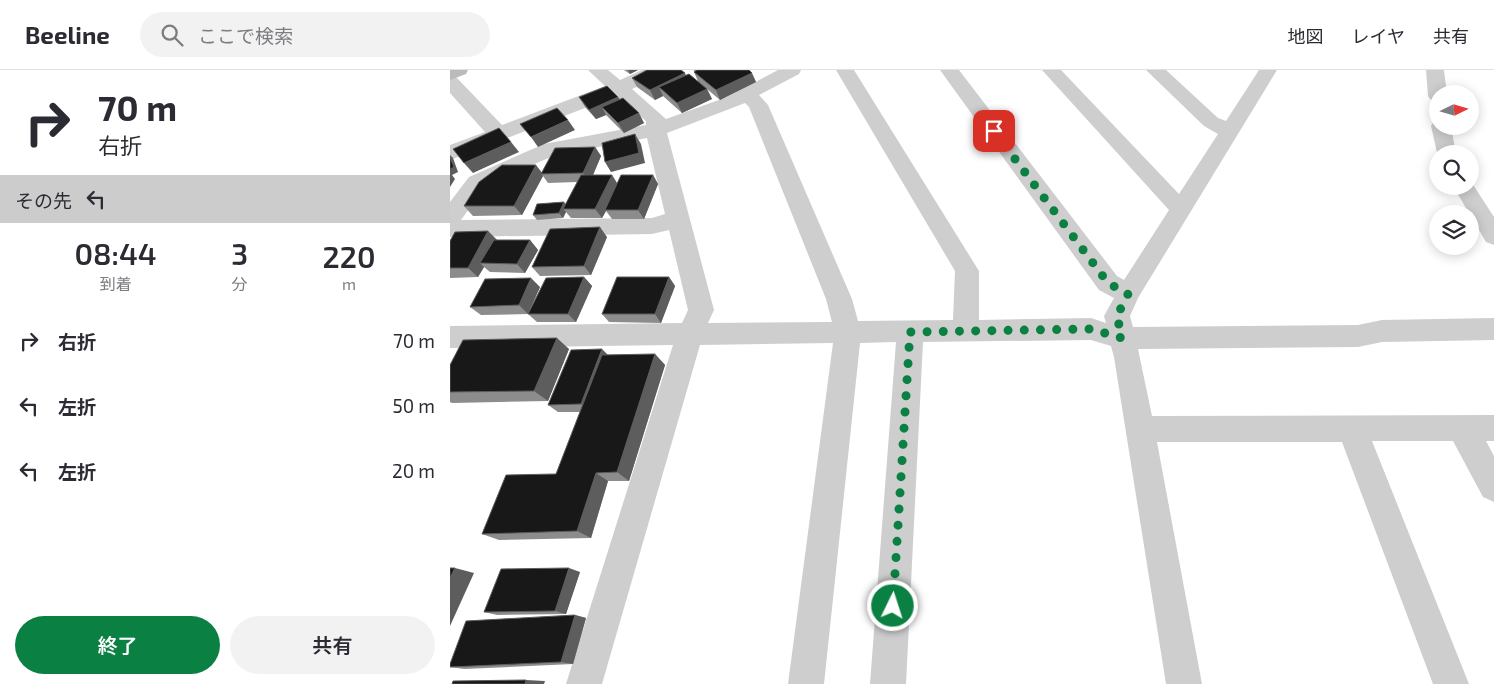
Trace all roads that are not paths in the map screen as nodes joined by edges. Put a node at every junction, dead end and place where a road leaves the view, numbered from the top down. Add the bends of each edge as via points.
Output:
1 (459, 70) edge
2 (597, 70) edge
3 (656, 70) edge
4 (792, 70) edge
5 (845, 70) edge
6 (949, 70) edge
7 (1052, 70) edge
8 (1155, 70) edge
9 (1268, 70) edge
10 (1434, 70) edge
11 (450, 74) edge
12 (450, 82) edge
13 (759, 82) edge
14 (1436, 85) edge
15 (618, 88) junction
16 (655, 130) junction
17 (1231, 132) junction
18 (499, 134) junction
19 (450, 153) edge
20 (1469, 195) edge
21 (1182, 209) junction
22 (450, 218) edge
23 (679, 219) junction
24 (450, 229) edge
25 (1494, 236) edge
26 (1128, 294) junction
27 (1494, 328) edge
28 (966, 331) junction
29 (848, 332) junction
30 (910, 332) junction
31 (690, 334) junction
32 (1122, 338) junction
33 (457, 344) edge
34 (1461, 428) junction
35 (1494, 428) edge
36 (1139, 429) junction
37 (1352, 429) junction
38 (1494, 487) edge
39 (584, 684) edge
40 (806, 684) edge
41 (888, 684) edge
42 (1184, 684) edge
43 (1451, 684) edge

1 - 11 street
2 - 15 street
3 - 15 street
4 - 13 street
5 - 28 street via 967,271
6 - 26 street via 1108,283
7 - 21 street
8 - 17 street via 1211,122
9 - 17 street
10 - 14 street
12 - 18 street
13 - 16 street
13 - 29 street via 758,105 839,299
15 - 16 street via 656,119
15 - 18 street
16 - 22 street via 551,149 532,157 478,182
16 - 23 street
17 - 21 street
18 - 19 street
20 - 25 street
21 - 26 street
23 - 24 street via 652,226
23 - 31 street via 701,310
26 - 32 street via 1117,316
27 - 32 street via 1382,331 1358,336
28 - 30 street
28 - 32 street via 1091,329
29 - 30 street
29 - 31 street
29 - 40 street
30 - 41 street
31 - 33 street
31 - 39 street
32 - 36 street
34 - 35 street
34 - 37 street
34 - 38 street
36 - 37 street
36 - 42 street
37 - 43 street

